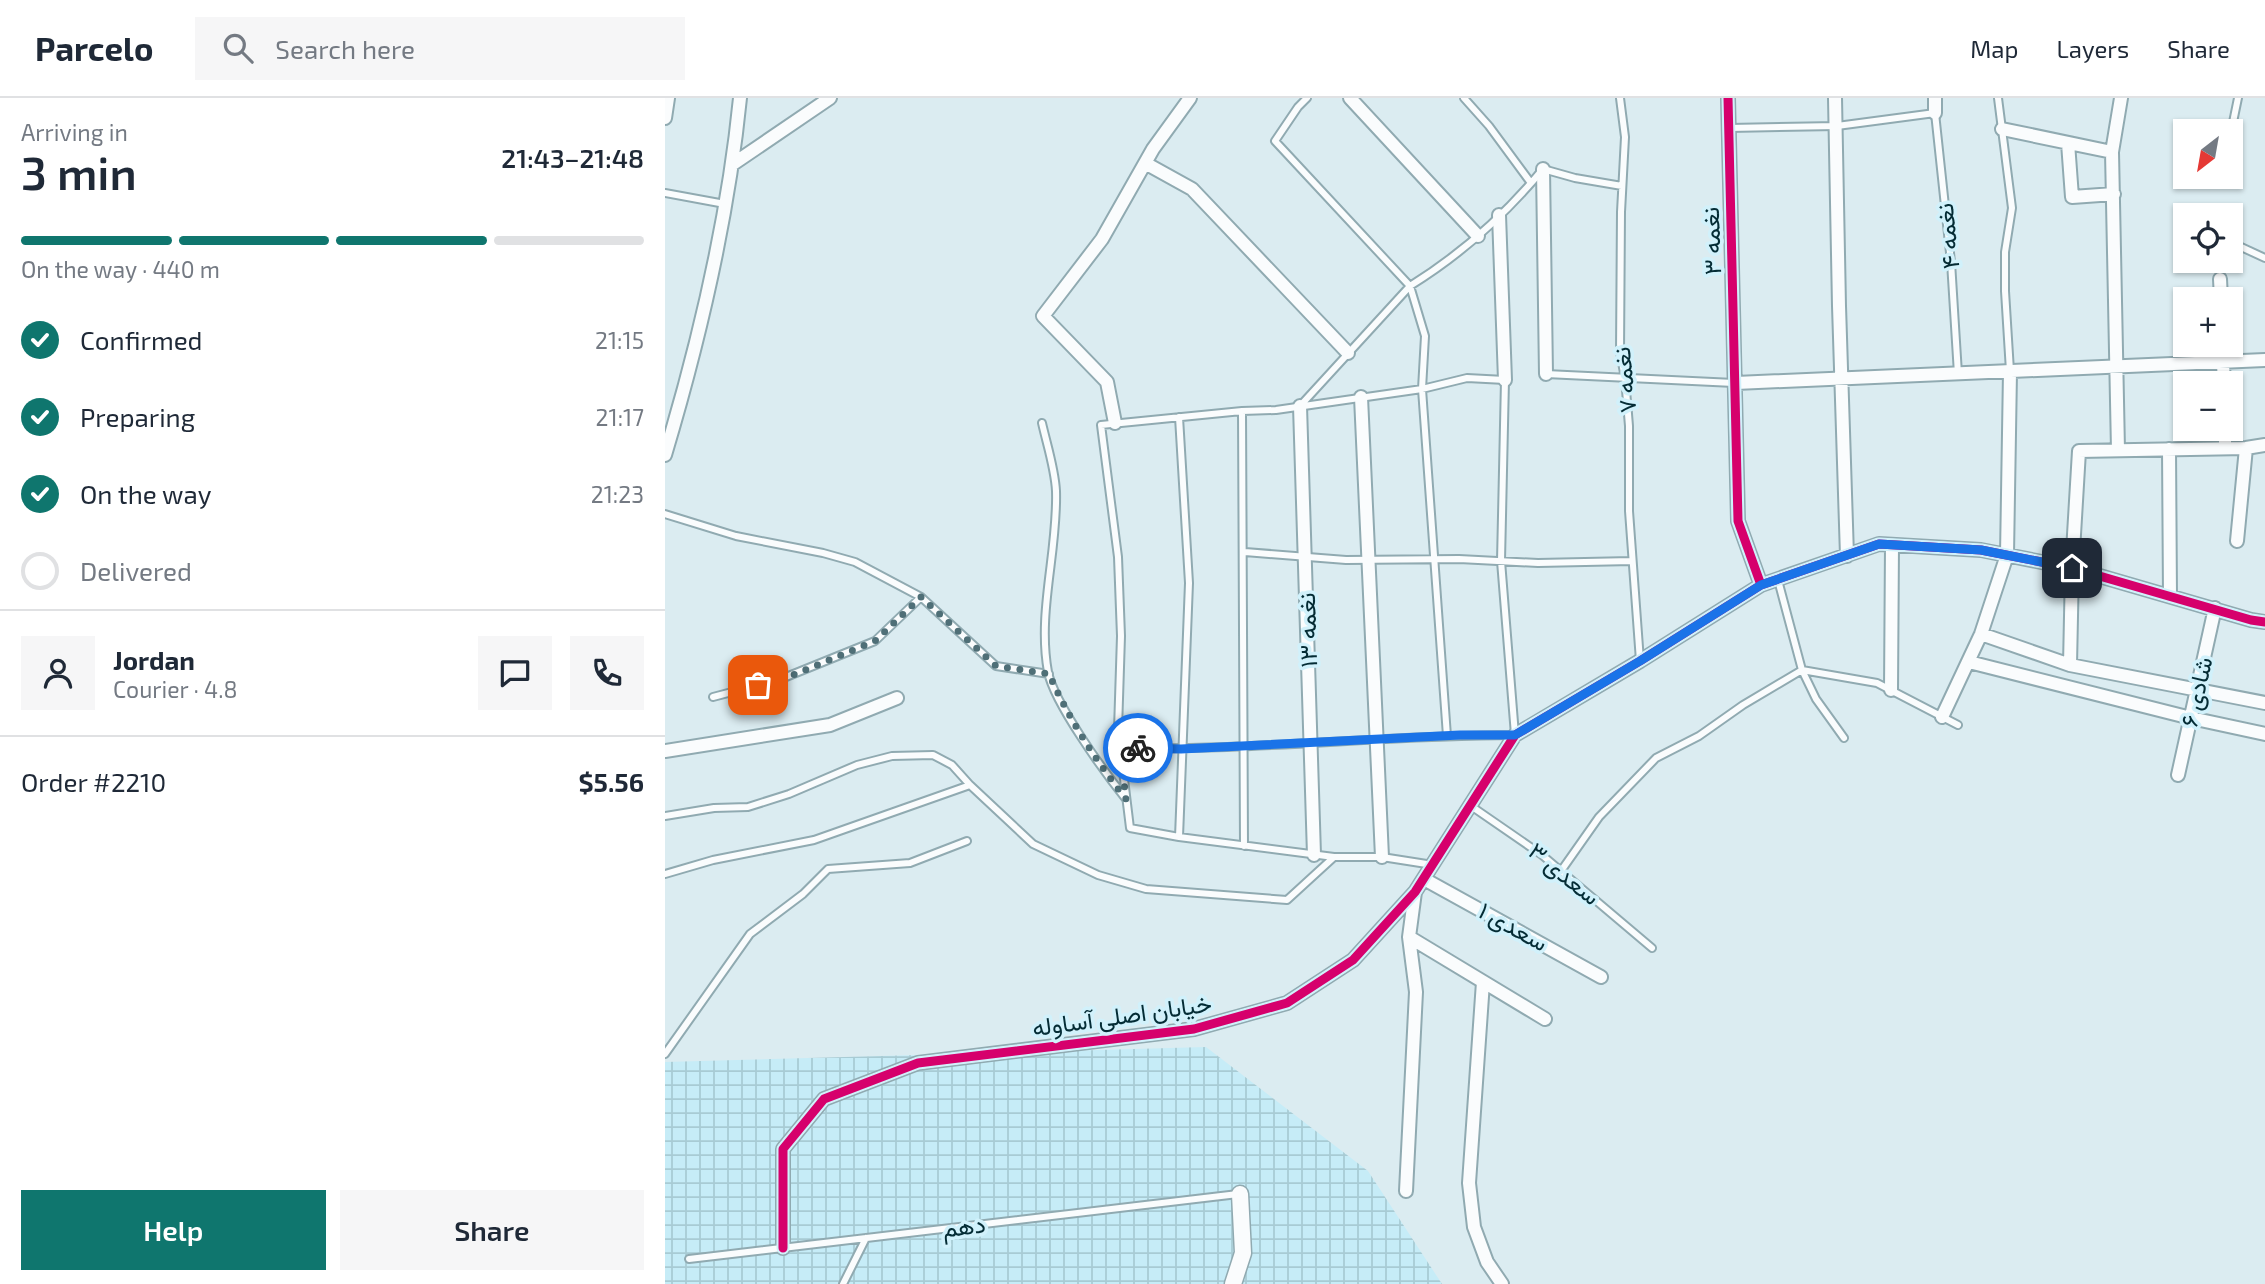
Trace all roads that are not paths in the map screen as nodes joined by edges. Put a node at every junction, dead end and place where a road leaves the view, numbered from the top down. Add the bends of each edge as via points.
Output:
1 (668, 98) edge
2 (740, 98) edge
3 (830, 98) edge
4 (1190, 98) edge
5 (1307, 98) edge
6 (1350, 98) edge
7 (1464, 98) edge
8 (1621, 98) edge
9 (1728, 98) edge
10 (1835, 98) edge
11 (1935, 98) edge
12 (1998, 98) edge
13 (2121, 98) edge
14 (2238, 98) edge
15 (1935, 113) junction
16 (665, 118) edge
17 (2234, 119) edge
18 (1837, 126) junction
19 (1727, 128) junction
20 (2002, 129) junction
21 (2068, 143) junction
22 (2112, 152) junction
23 (1145, 163) junction
24 (733, 164) junction
25 (1543, 169) junction
26 (1531, 183) junction
27 (1622, 186) junction
28 (665, 194) edge
29 (2114, 194) junction
30 (725, 204) junction
31 (1499, 215) junction
32 (1478, 236) junction
33 (2243, 248) edge
34 (2265, 258) edge
35 (2220, 279) dead end
36 (1410, 286) junction
37 (2220, 287) edge
38 (1348, 353) junction
39 (2223, 357) edge
40 (2265, 360) edge
41 (2223, 362) junction
42 (2116, 366) junction
43 (2223, 371) edge
44 (2010, 372) junction
45 (1546, 374) joint
46 (1958, 374) junction
47 (1625, 378) junction
48 (1842, 379) junction
49 (1505, 380) junction
50 (1736, 383) junction
51 (1422, 389) junction
52 (1361, 397) junction
53 (1300, 406) junction
54 (1242, 411) junction
55 (1179, 417) junction
56 (1042, 423) dead end
57 (1115, 423) junction
58 (2225, 441) edge
59 (2265, 445) edge
60 (2225, 448) junction
61 (2246, 448) junction
62 (2169, 449) junction
63 (2118, 450) junction
64 (665, 455) edge
65 (665, 514) edge
66 (2237, 541) dead end
67 (1892, 545) junction
68 (1245, 552) junction
69 (1847, 555) junction
70 (2007, 555) junction
71 (1305, 557) junction
72 (1436, 560) junction
73 (1368, 561) junction
74 (1501, 561) junction
75 (1632, 561) junction
76 (2072, 568) junction
77 (1778, 580) junction
78 (1761, 585) junction
79 (2170, 596) junction
80 (921, 597) junction
81 (2215, 608) junction
82 (2265, 622) edge
83 (1981, 634) junction
84 (1640, 661) junction
85 (1969, 662) junction
86 (2070, 665) junction
87 (1802, 670) junction
88 (1049, 674) junction
89 (1891, 690) junction
90 (2198, 690) junction
91 (713, 697) dead end
92 (897, 698) dead end
93 (2265, 703) edge
94 (1942, 717) junction
95 (2191, 718) junction
96 (1958, 725) dead end
97 (2265, 734) edge
98 (1515, 735) junction
99 (1447, 736) junction
100 (1844, 738) dead end
101 (1377, 739) junction
102 (1312, 743) junction
103 (1243, 746) junction
104 (1120, 748) junction
105 (1181, 749) junction
106 (665, 751) edge
107 (2178, 775) dead end
108 (970, 785) junction
109 (1126, 799) junction
110 (1471, 806) junction
111 (665, 816) edge
112 (1179, 837) junction
113 (967, 841) dead end
114 (1244, 846) junction
115 (1314, 855) junction
116 (1335, 857) junction
117 (1382, 857) junction
118 (1433, 865) junction
119 (1561, 871) junction
120 (665, 874) edge
121 (1424, 879) junction
122 (1415, 892) junction
123 (1409, 937) junction
124 (1652, 948) dead end
125 (1601, 977) dead end
126 (1483, 982) junction
127 (1545, 1020) dead end
128 (665, 1054) edge
129 (1406, 1191) dead end
130 (1240, 1194) joint
131 (866, 1238) junction
132 (783, 1248) junction
133 (689, 1259) dead end
134 (843, 1284) edge
135 (1233, 1284) edge
136 (1502, 1284) edge

1 - 16 street
2 - 24 street
3 - 24 street
4 - 23 street
5 - 36 lane via 1275,141
6 - 32 street
7 - 26 lane
8 - 27 lane, نغمه ۷ via 1625,137
9 - 19 street, نغمه ۳
10 - 18 street
11 - 15 street, نغمه ۴
12 - 20 lane
13 - 22 street
14 - 17 lane
15 - 18 lane
15 - 46 lane, نغمه ۴
18 - 19 lane
18 - 48 street
19 - 50 street, نغمه ۳
20 - 21 street
20 - 44 lane via 2012,208 2005,251
21 - 22 street
21 - 29 street via 2072,197
22 - 29 street
23 - 38 street via 1192,189
23 - 57 street via 1102,239 1043,316 1107,382
24 - 30 street
25 - 26 lane
25 - 27 lane
25 - 45 street
26 - 31 lane
27 - 47 lane, نغمه ۷ via 1620,352
28 - 30 lane
29 - 42 street
30 - 64 street via 695,354
31 - 32 lane
31 - 49 street
32 - 36 lane
33 - 34 lane
35 - 37 street
36 - 38 lane
36 - 51 lane via 1425,335
38 - 53 lane
39 - 41 street
40 - 41 street
41 - 42 street
41 - 43 street
42 - 44 street
42 - 63 street
44 - 46 street
44 - 70 street
45 - 47 lane
46 - 48 street
47 - 50 lane
47 - 75 lane, نغمه ۷
48 - 50 street
48 - 69 street
49 - 51 lane via 1467,378
49 - 74 lane
50 - 78 street via 1738,521
51 - 52 lane
51 - 72 lane
52 - 53 lane
52 - 73 street
53 - 54 lane
53 - 71 street, نغمه ۱۳
54 - 55 lane
54 - 68 lane
55 - 57 lane
55 - 105 lane via 1189,583
56 - 88 lane via 1056,490 1044,629
57 - 104 lane via 1101,425 1118,556
58 - 60 street
59 - 61 street
60 - 61 street
60 - 62 street
61 - 66 street
62 - 63 street
62 - 79 street
63 - 76 street via 2080,451
65 - 80 lane via 736,536 855,562
67 - 69 street, خیابان اصلی آساوله via 1879,544
67 - 70 street, خیابان اصلی آساوله
67 - 89 street
68 - 71 lane
68 - 103 lane
69 - 77 street, خیابان اصلی آساوله
70 - 76 street, خیابان اصلی آساوله
70 - 83 street
71 - 73 lane
71 - 102 street, نغمه ۱۳
72 - 73 lane
72 - 74 lane
72 - 99 lane
73 - 101 street
74 - 75 lane
74 - 98 lane
75 - 84 lane, نغمه ۷
76 - 79 street, خیابان اصلی آساوله
76 - 86 street
77 - 78 street, خیابان اصلی آساوله
77 - 87 lane
78 - 84 street, خیابان اصلی آساوله
79 - 81 street, خیابان اصلی آساوله
80 - 88 lane via 996,666
80 - 91 lane via 875,641 781,680
81 - 82 street, خیابان اصلی آساوله
81 - 90 street, شادی ۶
83 - 85 street
83 - 86 street
84 - 98 street, خیابان اصلی آساوله
85 - 94 street
85 - 95 street
86 - 90 street
87 - 89 lane via 1877,683
87 - 100 lane
87 - 119 lane via 1656,758 1599,817
88 - 109 lane via 1063,706
89 - 94 lane
90 - 93 street
90 - 95 street, شادی ۶
92 - 106 street via 830,725
94 - 96 lane
95 - 97 street
95 - 107 street, شادی ۶
98 - 99 lane
98 - 110 street, خیابان اصلی آساوله
99 - 101 lane
101 - 102 lane
101 - 117 street
102 - 103 lane
102 - 115 street, نغمه ۱۳
103 - 105 lane
103 - 114 lane
104 - 105 lane
104 - 109 lane
105 - 112 lane
108 - 111 lane via 953,765 933,755 892,756 748,807
108 - 116 lane via 1033,844 1098,875 1146,889 1287,900
108 - 120 lane via 814,840
109 - 112 lane via 1130,828
110 - 118 street, خیابان اصلی آساوله
110 - 119 lane, سعدی ۳
112 - 114 lane
113 - 128 lane via 910,863 828,869 750,933
114 - 115 lane
115 - 116 lane
116 - 117 lane
117 - 118 lane
118 - 121 street, خیابان اصلی آساوله
119 - 124 lane, سعدی ۳
121 - 122 street, خیابان اصلی آساوله
121 - 125 street, سعدی ۱
122 - 123 street
122 - 132 street, خیابان اصلی آساوله via 1353,960 1287,1003 1194,1029 918,1063 824,1099 783,1149
123 - 126 street
123 - 129 street via 1416,992
126 - 127 street
126 - 136 street via 1469,1183 1473,1227
130 - 131 lane, دهم
130 - 135 street via 1243,1253
131 - 132 lane, دهم
131 - 134 lane
132 - 133 lane, دهم

